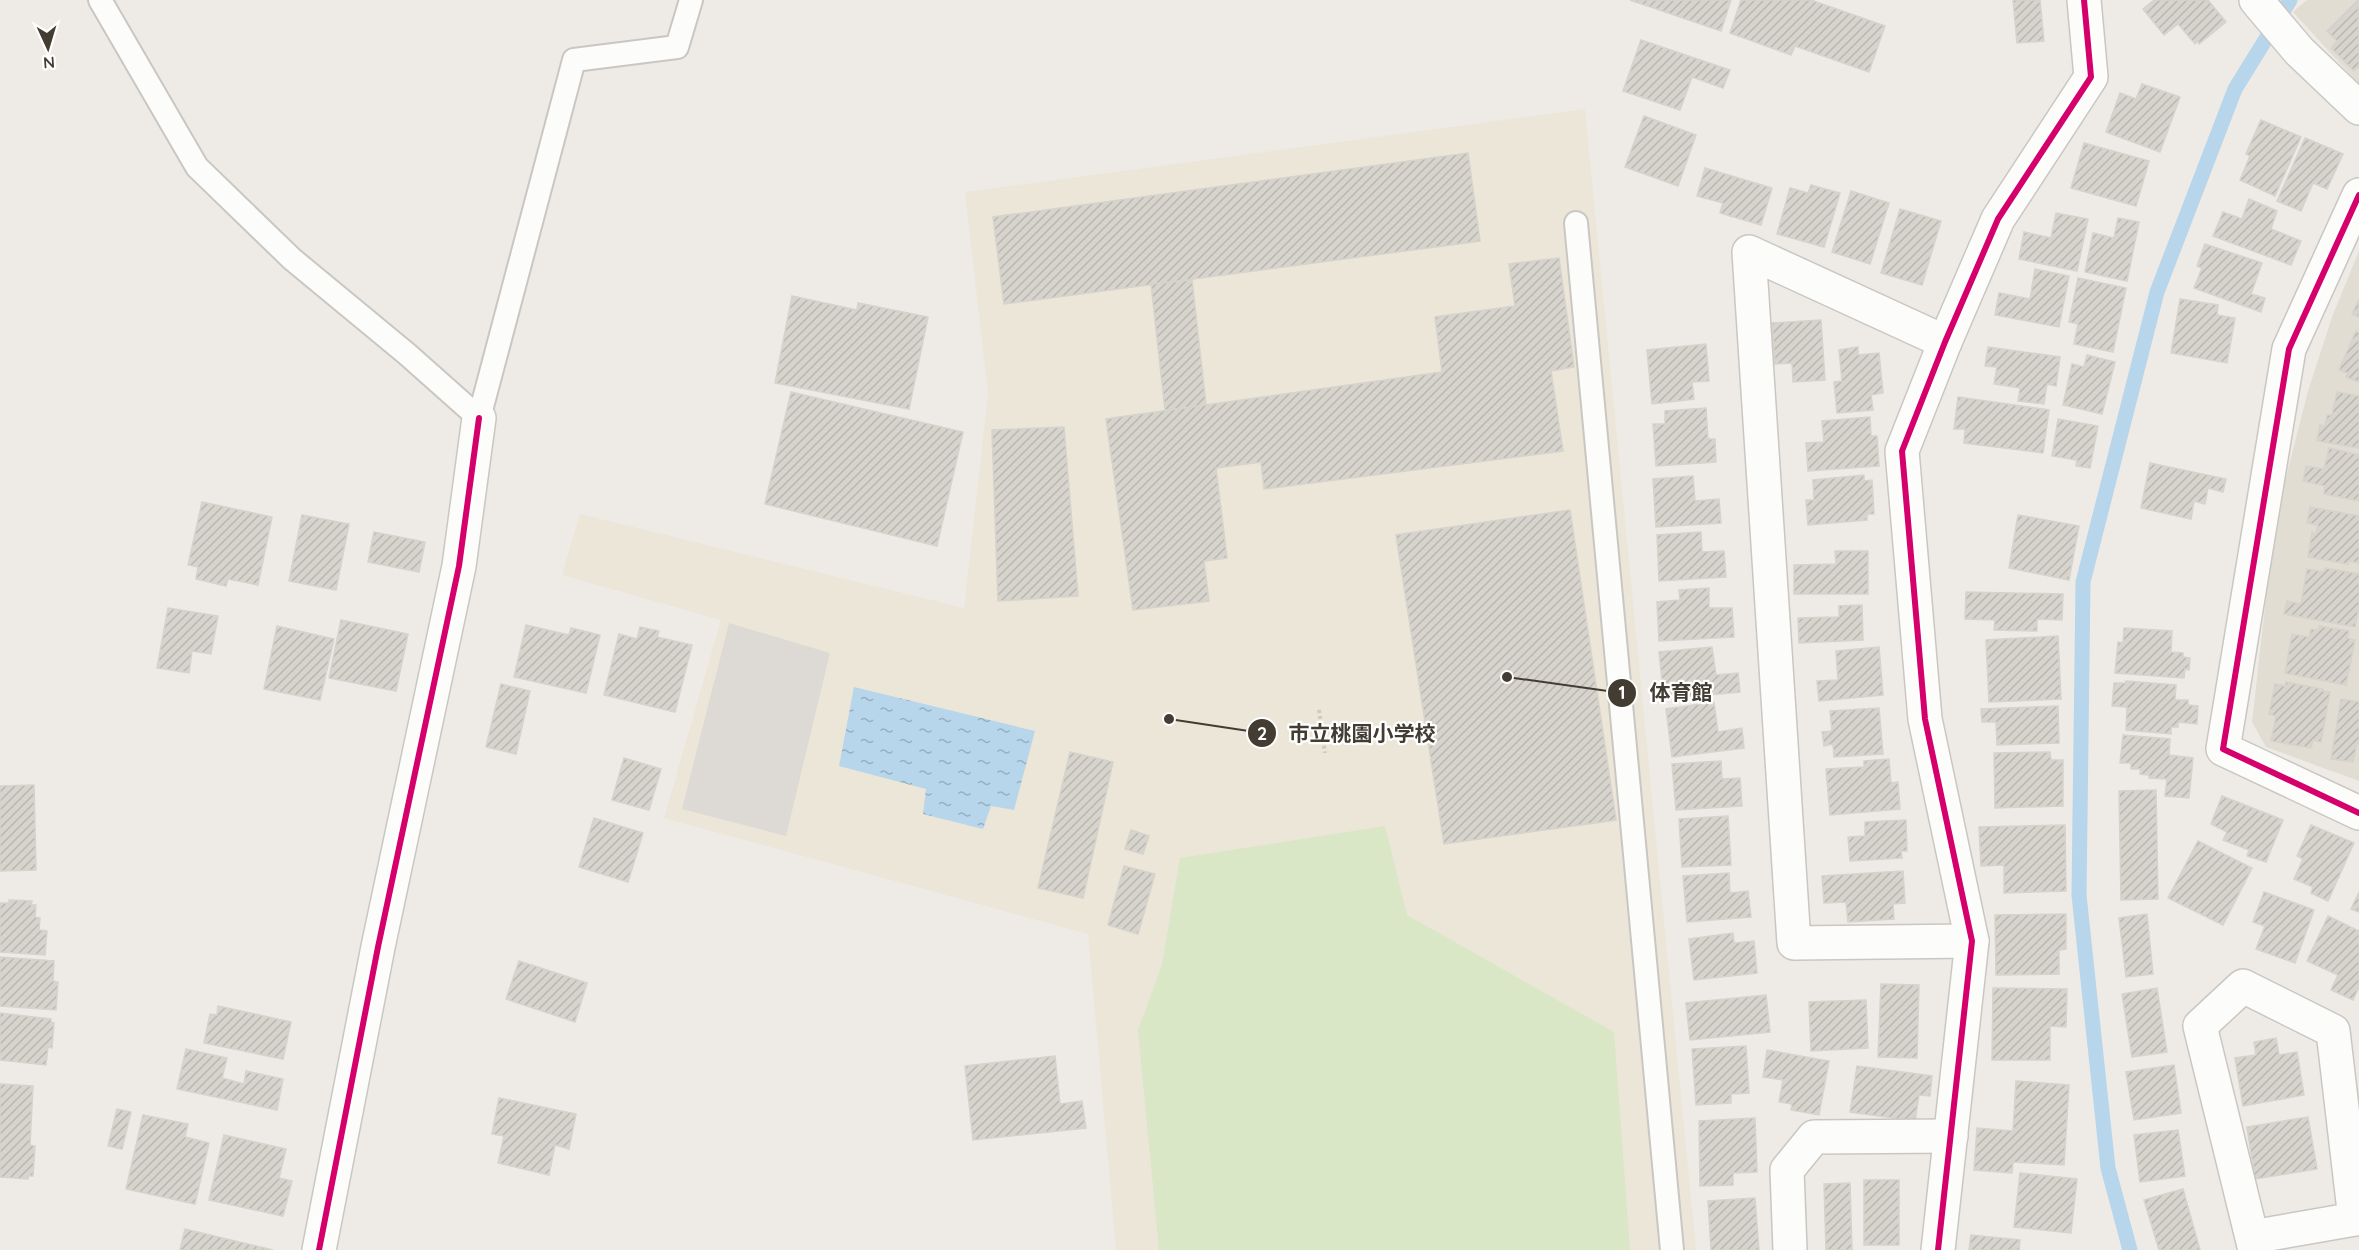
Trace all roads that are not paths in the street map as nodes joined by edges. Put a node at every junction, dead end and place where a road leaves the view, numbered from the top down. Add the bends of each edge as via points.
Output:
1 (100, 0) edge
2 (691, 0) edge
3 (2084, 0) edge
4 (2256, 0) edge
5 (2359, 108) edge
6 (2359, 195) edge
7 (1576, 223) dead end
8 (1945, 342) junction
9 (480, 418) junction
10 (2359, 813) edge
11 (1972, 940) junction
12 (1951, 1136) junction
13 (2253, 1244) edge
14 (319, 1250) edge
15 (1672, 1250) edge
16 (1790, 1250) edge
17 (1938, 1250) edge

1 - 9 lane via 197,167 292,259
2 - 9 lane via 677,47 574,60
3 - 8 street via 2091,77 1998,219
4 - 5 street via 2299,51
6 - 10 street via 2289,349 2223,749
7 - 15 lane
8 - 11 street via 1902,451 1925,719
8 - 11 street via 1749,252 1794,943
9 - 14 street via 459,566
11 - 12 street
12 - 16 street via 1814,1137 1787,1170
12 - 17 street
13 - 13 street via 2355,1219 2333,1031 2243,986 2200,1026

